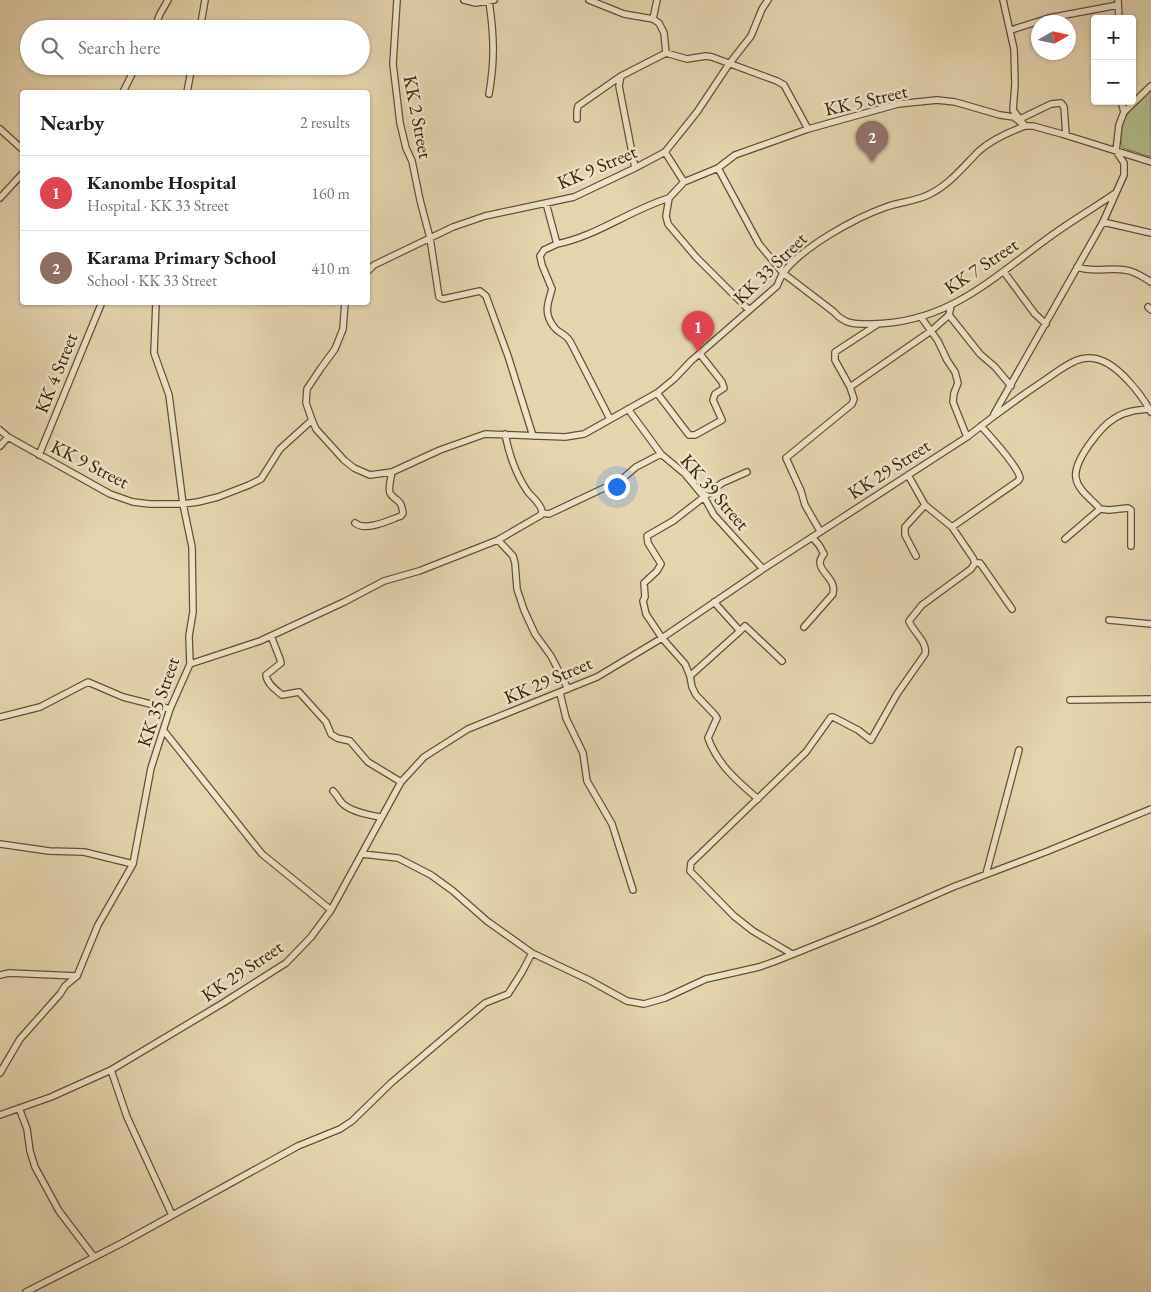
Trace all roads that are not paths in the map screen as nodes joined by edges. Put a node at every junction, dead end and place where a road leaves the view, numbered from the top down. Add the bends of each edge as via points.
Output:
1 (168, 0) edge
2 (205, 0) edge
3 (397, 0) edge
4 (464, 0) edge
5 (589, 0) edge
6 (657, 0) edge
7 (768, 0) edge
8 (1003, 0) edge
9 (492, 1) edge
10 (1118, 2) edge
11 (1119, 15) edge
12 (653, 19) junction
13 (158, 20) edge
14 (202, 20) edge
15 (1011, 30) junction
16 (666, 53) junction
17 (729, 64) junction
18 (131, 75) edge
19 (190, 75) edge
20 (621, 76) junction
21 (1151, 86) edge
22 (123, 90) edge
23 (187, 90) edge
24 (489, 94) dead end
25 (1122, 105) edge
26 (1124, 112) junction
27 (577, 119) dead end
28 (1020, 119) junction
29 (1025, 126) junction
30 (0, 129) edge
31 (808, 129) junction
32 (1066, 135) junction
33 (20, 147) edge
34 (1116, 150) junction
35 (666, 152) junction
36 (1151, 162) edge
37 (635, 168) junction
38 (718, 168) junction
39 (20, 176) edge
40 (684, 182) junction
41 (1114, 194) junction
42 (0, 198) edge
43 (669, 198) junction
44 (546, 203) junction
45 (1103, 222) junction
46 (1151, 233) edge
47 (430, 238) junction
48 (557, 244) junction
49 (1077, 267) junction
50 (370, 269) edge
51 (1004, 272) junction
52 (783, 273) junction
53 (1151, 282) edge
54 (101, 305) edge
55 (156, 305) edge
56 (345, 305) edge
57 (951, 306) junction
58 (749, 310) junction
59 (949, 315) junction
60 (921, 317) junction
61 (878, 324) junction
62 (1046, 324) junction
63 (931, 331) junction
64 (700, 354) junction
65 (1011, 386) junction
66 (850, 388) junction
67 (657, 393) junction
68 (628, 409) junction
69 (1150, 410) edge
70 (992, 416) junction
71 (610, 419) junction
72 (312, 420) junction
73 (981, 426) junction
74 (0, 430) edge
75 (506, 434) junction
76 (533, 436) junction
77 (8, 437) junction
78 (966, 437) junction
79 (0, 446) edge
80 (661, 454) junction
81 (39, 455) junction
82 (392, 472) junction
83 (747, 472) dead end
84 (908, 475) junction
85 (704, 497) junction
86 (183, 504) junction
87 (925, 505) junction
88 (1100, 509) junction
89 (542, 513) junction
90 (355, 523) dead end
91 (952, 527) junction
92 (820, 531) junction
93 (812, 537) junction
94 (498, 540) junction
95 (1065, 540) dead end
96 (1131, 546) dead end
97 (916, 556) dead end
98 (975, 563) junction
99 (763, 569) junction
100 (714, 602) junction
101 (1012, 609) dead end
102 (1109, 620) dead end
103 (1151, 624) edge
104 (804, 627) dead end
105 (740, 631) junction
106 (270, 636) junction
107 (662, 638) junction
108 (782, 661) dead end
109 (190, 664) junction
110 (690, 676) junction
111 (568, 689) junction
112 (560, 693) junction
113 (1151, 699) edge
114 (1070, 700) dead end
115 (170, 709) junction
116 (0, 717) edge
117 (164, 731) junction
118 (1020, 750) dead end
119 (401, 782) junction
120 (333, 791) dead end
121 (758, 799) junction
122 (1151, 810) edge
123 (380, 817) junction
124 (0, 844) edge
125 (362, 854) junction
126 (133, 864) junction
127 (986, 874) junction
128 (633, 890) dead end
129 (331, 910) junction
130 (532, 953) junction
131 (792, 954) junction
132 (0, 975) edge
133 (77, 976) junction
134 (111, 1070) junction
135 (0, 1073) edge
136 (19, 1108) junction
137 (0, 1115) edge
138 (172, 1215) junction
139 (94, 1257) junction
140 (26, 1292) edge

1 - 13 street
2 - 14 street
3 - 47 street, KK 2 Street via 393,64 400,123
4 - 9 street via 476,3
5 - 12 street via 624,14
6 - 12 street
7 - 17 street, KK 9 Street via 751,36
8 - 15 street
9 - 24 street via 493,72
10 - 11 street
10 - 15 street
12 - 16 street via 662,27
15 - 28 street via 1015,84 1013,110
16 - 17 street via 687,59 712,56
16 - 20 street
17 - 31 street via 784,85
17 - 35 street, KK 9 Street
18 - 22 street
19 - 23 street
20 - 27 street via 578,106
20 - 37 street via 619,86
21 - 26 street
25 - 26 street
26 - 34 street via 1118,125
28 - 29 street
28 - 32 street via 1051,104 1061,103
29 - 31 street, KK 5 Street via 1014,117 937,100 898,104
29 - 32 street, KK 5 Street
29 - 52 street, KK 33 Street via 1002,135 980,150 958,174 929,195 861,217 801,255
30 - 33 street
31 - 38 street, KK 5 Street via 735,155
32 - 34 street, KK 5 Street
34 - 36 street, KK 5 Street
34 - 41 street via 1124,163 1124,175
35 - 37 street, KK 9 Street
35 - 40 street
37 - 44 street, KK 9 Street via 574,197
38 - 40 street, KK 5 Street
38 - 52 street, KK 7 Street via 759,244
39 - 42 street
40 - 43 street
41 - 45 street
41 - 51 street, KK 7 Street via 1044,240
43 - 48 street
43 - 58 street via 668,224
44 - 47 street, KK 9 Street via 485,216
44 - 48 street
45 - 46 street
45 - 49 street
47 - 50 street, KK 9 Street
47 - 76 street, KK 2 Street via 439,296 480,291 486,296
48 - 71 street via 544,250 540,256 552,289 546,306 553,326 571,342
49 - 53 street via 1087,270 1124,269
49 - 62 street
51 - 57 street, KK 7 Street
51 - 62 street
52 - 58 street, KK 33 Street via 777,286
52 - 61 street, KK 7 Street via 841,320
54 - 81 street, KK 4 Street
55 - 86 street, KK 35 Street via 154,353 169,395
56 - 72 street via 336,349 307,389 306,403
57 - 59 street
57 - 60 street, KK 7 Street
58 - 64 street, KK 33 Street
59 - 63 street
59 - 65 street
60 - 61 street, KK 7 Street
60 - 63 street
61 - 66 street via 835,352 835,360
62 - 65 street
63 - 66 street
63 - 78 street via 955,372 958,383 953,402
64 - 67 street, KK 33 Street
64 - 67 street via 724,388 713,400 722,420 689,435
65 - 70 street
66 - 92 street via 854,399 852,404 786,459
67 - 68 street, KK 33 Street
68 - 71 street, KK 33 Street
68 - 80 street, KK 39 Street
69 - 70 street, KK 29 Street via 1116,370 1096,358 1083,358
69 - 88 street via 1129,412 1112,420 1083,455 1076,480 1080,489
70 - 73 street, KK 29 Street
71 - 76 street, KK 33 Street via 584,434
72 - 82 street, KK 33 Street via 316,429 354,468 370,474
72 - 86 street, KK 9 Street via 280,449 261,479 218,497
73 - 78 street, KK 29 Street
73 - 91 street via 1011,460 1020,478
74 - 77 street, KK 9 Street
75 - 76 street, KK 33 Street
75 - 82 street, KK 33 Street via 485,434 460,442
75 - 89 street via 513,463
77 - 79 street
77 - 81 street, KK 9 Street
78 - 84 street, KK 29 Street
80 - 85 street, KK 39 Street via 685,474
80 - 89 street via 636,467 621,480 554,512
81 - 86 street, KK 9 Street via 110,494 133,502
82 - 90 street via 390,493 400,502 401,516 370,526
83 - 85 street via 722,483
84 - 87 street
84 - 92 street, KK 29 Street
85 - 99 street, KK 39 Street via 714,515
85 - 107 street via 647,536 661,564 644,583 644,608
86 - 109 street, KK 35 Street via 192,547
87 - 91 street
87 - 97 street via 905,527
88 - 95 street
88 - 96 street via 1131,510
89 - 94 street
91 - 98 street
92 - 93 street, KK 29 Street
93 - 99 street, KK 29 Street
93 - 104 street via 823,551 822,570 834,588 833,594
94 - 106 street via 384,581
94 - 111 street via 513,556 517,589 524,610
98 - 101 street via 980,563
98 - 121 street via 922,605 909,621 926,650 871,740 831,717 806,752
99 - 100 street, KK 29 Street
100 - 105 street
100 - 107 street, KK 29 Street
102 - 103 street
105 - 108 street via 745,626
105 - 110 street
106 - 109 street
106 - 119 street via 280,659 280,663 266,675 274,688 282,695 298,692 326,722 331,734 350,741 368,762
107 - 110 street via 678,654
107 - 111 street, KK 29 Street via 597,677
109 - 115 street, KK 35 Street
110 - 121 street via 696,695 717,718 708,738 710,744 728,773
111 - 112 street, KK 29 Street
112 - 119 street, KK 29 Street via 468,729 424,757
112 - 128 street via 566,718 583,753 587,781 612,824
113 - 114 street
115 - 116 street via 123,697 88,682 40,707
115 - 117 street, KK 35 Street
117 - 126 street, KK 35 Street via 152,768
117 - 129 street via 262,854
118 - 127 street
119 - 123 street, KK 29 Street
120 - 123 street via 346,806
121 - 131 street via 691,863 690,870 734,916
122 - 127 street
123 - 125 street, KK 29 Street
124 - 126 street via 84,852
125 - 129 street, KK 29 Street
125 - 130 street via 398,858 431,875
126 - 133 street, KK 35 Street via 98,925
127 - 131 street
129 - 134 street, KK 29 Street via 286,963
130 - 131 street via 627,1002 644,1004 706,979 759,967
130 - 138 street via 508,994 485,1003 391,1083 352,1121 298,1146
132 - 133 street via 9,972
133 - 135 street, KK 35 Street via 20,1039
134 - 136 street, KK 29 Street
134 - 138 street via 126,1117
136 - 137 street, KK 29 Street
136 - 139 street via 35,1167 59,1210
138 - 139 street
139 - 140 street

